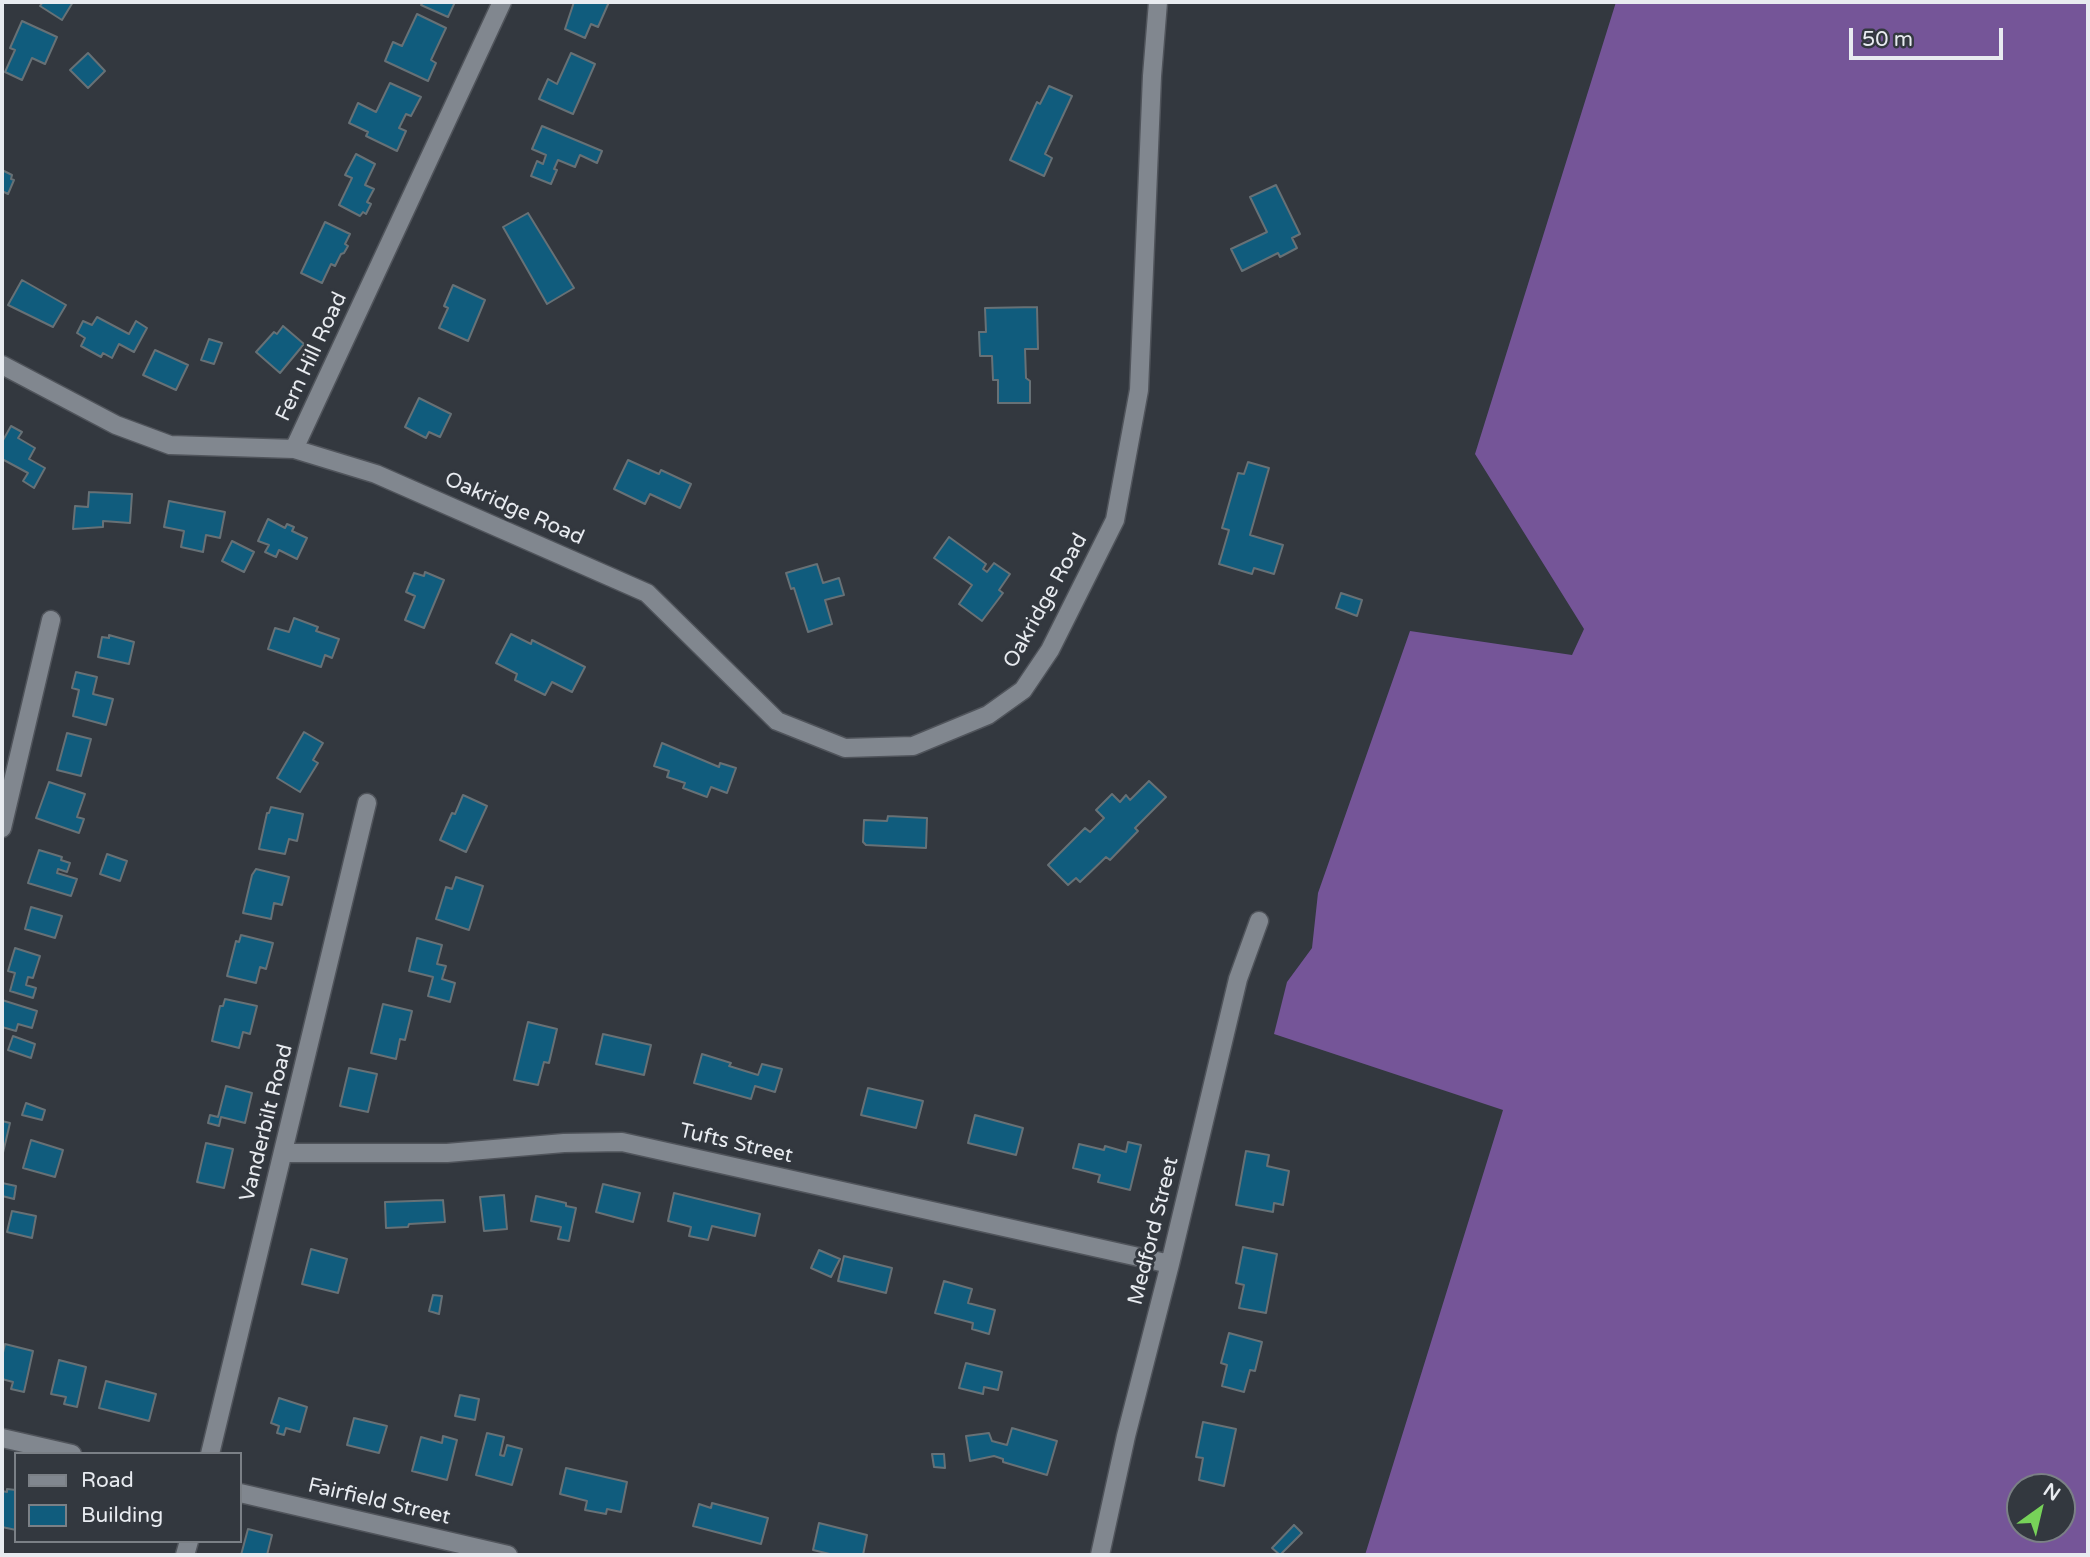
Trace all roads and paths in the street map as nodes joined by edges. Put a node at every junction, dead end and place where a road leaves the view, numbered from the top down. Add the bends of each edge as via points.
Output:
1 (502, 2) edge
2 (1158, 2) edge
3 (2, 365) edge
4 (294, 449) junction
5 (51, 620) dead end
6 (367, 803) dead end
7 (4, 808) edge
8 (2, 828) edge
9 (1259, 920) dead end
10 (284, 1153) junction
11 (1170, 1264) junction
12 (2, 1438) edge
13 (63, 1452) edge
14 (210, 1452) edge
15 (242, 1493) edge
16 (508, 1555) edge
17 (1100, 1555) edge

1 - 4 street, Fern Hill Road
2 - 4 street, Oakridge Road via 1139,390 1115,520 1050,650 1023,690 988,715 913,746 845,748 777,721 647,593 376,474
3 - 4 street, Fern Hill Road via 116,425 170,444
5 - 7 street
6 - 10 street, Vanderbilt Road
7 - 8 street
9 - 11 street, Medford Street via 1238,979
10 - 11 street, Tufts Street via 447,1153 622,1142
10 - 14 street, Vanderbilt Road
11 - 17 street, Medford Street
12 - 13 street
15 - 16 street, Fairfield Street

